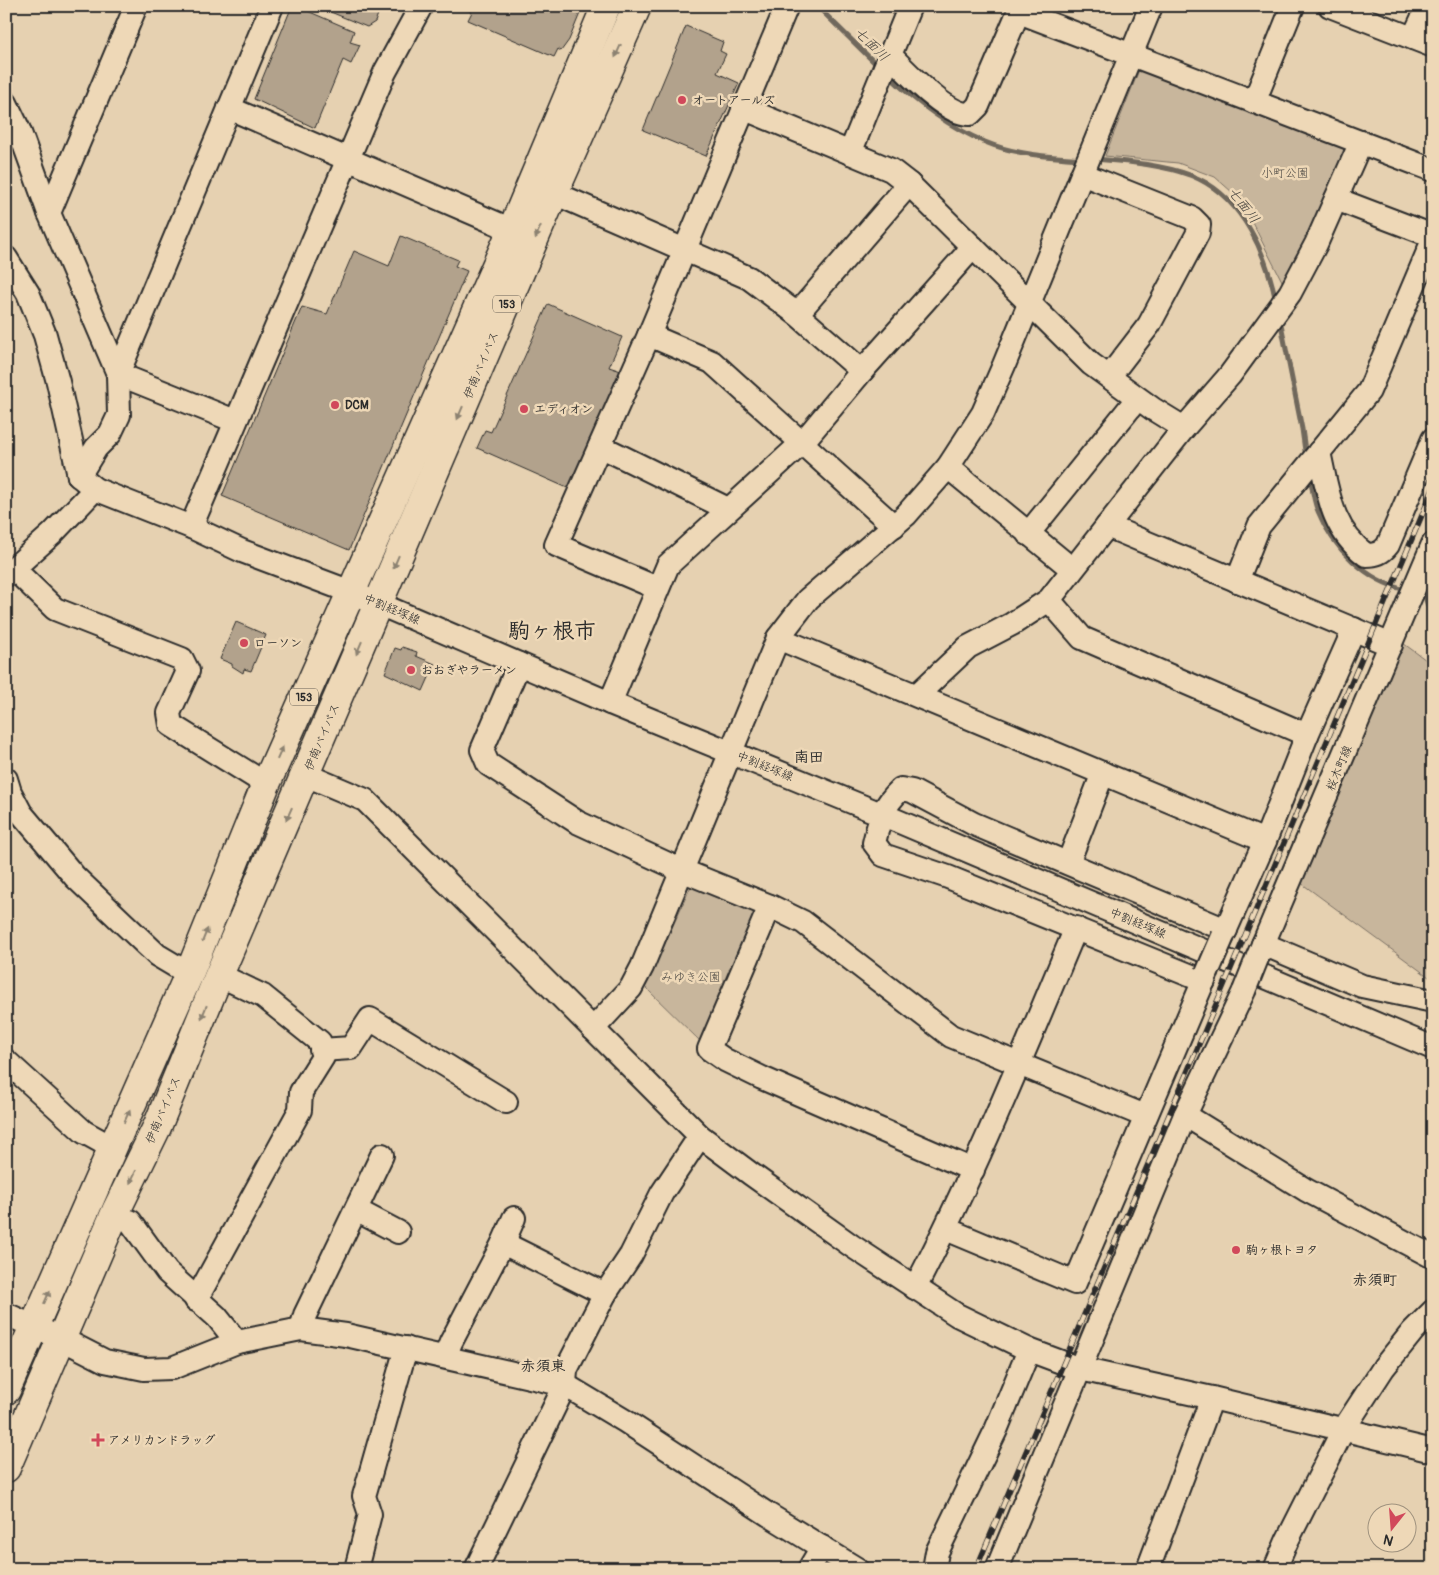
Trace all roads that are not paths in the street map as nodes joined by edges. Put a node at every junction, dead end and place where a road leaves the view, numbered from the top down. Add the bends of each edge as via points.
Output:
1 (136, 6) edge
2 (272, 6) edge
3 (421, 6) edge
4 (606, 6) edge
5 (637, 6) edge
6 (787, 6) edge
7 (910, 6) edge
8 (1151, 6) edge
9 (1293, 6) edge
10 (1330, 6) edge
11 (1428, 6) edge
12 (1020, 9) edge
13 (1423, 42) edge
14 (1131, 55) junction
15 (889, 58) junction
16 (1254, 102) junction
17 (6, 103) edge
18 (229, 108) junction
19 (743, 108) junction
20 (1361, 142) junction
21 (850, 153) junction
22 (348, 160) junction
23 (1433, 170) edge
24 (1083, 172) junction
25 (909, 184) junction
26 (554, 193) junction
27 (1336, 199) junction
28 (49, 213) junction
29 (512, 230) junction
30 (1433, 236) edge
31 (973, 247) junction
32 (684, 249) junction
33 (1430, 254) edge
34 (6, 258) edge
35 (1029, 302) junction
36 (797, 314) junction
37 (649, 335) junction
38 (862, 371) junction
39 (118, 374) junction
40 (1109, 377) junction
41 (1138, 399) junction
42 (235, 421) junction
43 (1184, 428) junction
44 (1433, 439) edge
45 (802, 442) junction
46 (600, 446) junction
47 (1318, 454) junction
48 (948, 467) junction
49 (87, 483) junction
50 (728, 509) junction
51 (894, 526) junction
52 (1107, 526) junction
53 (191, 527) junction
54 (1028, 534) junction
55 (1433, 544) edge
56 (1072, 568) junction
57 (10, 572) edge
58 (1237, 581) junction
59 (657, 588) junction
60 (351, 592) junction
61 (1049, 600) junction
62 (378, 604) junction
63 (1354, 629) junction
64 (778, 638) junction
65 (1391, 645) junction
66 (519, 664) junction
67 (916, 694) junction
68 (610, 703) junction
69 (1307, 735) junction
70 (730, 752) junction
71 (1103, 772) junction
72 (306, 774) junction
73 (6, 778) edge
74 (266, 784) junction
75 (881, 814) junction
76 (1265, 841) junction
77 (1068, 863) junction
78 (681, 870) junction
79 (770, 906) junction
80 (1076, 928) junction
81 (1225, 933) junction
82 (1261, 950) junction
83 (189, 974) junction
84 (219, 975) junction
85 (1205, 977) junction
86 (1433, 1001) edge
87 (592, 1029) junction
88 (1433, 1048) edge
89 (322, 1050) junction
90 (6, 1061) edge
91 (1019, 1064) junction
92 (506, 1102) dead end
93 (1185, 1115) junction
94 (1146, 1116) junction
95 (700, 1136) junction
96 (113, 1148) junction
97 (382, 1155) dead end
98 (973, 1170) junction
99 (356, 1210) junction
100 (514, 1218) dead end
101 (130, 1222) dead end
102 (946, 1229) junction
103 (398, 1232) dead end
104 (503, 1243) junction
105 (1433, 1257) edge
106 (915, 1288) junction
107 (605, 1294) junction
108 (196, 1300) junction
109 (1433, 1311) edge
110 (6, 1314) edge
111 (34, 1327) junction
112 (301, 1329) junction
113 (62, 1338) junction
114 (237, 1342) junction
115 (406, 1348) junction
116 (1029, 1350) junction
117 (445, 1357) junction
118 (1080, 1369) junction
119 (565, 1385) junction
120 (6, 1390) edge
121 (1212, 1398) junction
122 (1343, 1430) junction
123 (1433, 1452) edge
124 (6, 1468) edge
125 (822, 1547) junction
126 (356, 1569) edge
127 (476, 1569) edge
128 (809, 1569) edge
129 (857, 1569) edge
130 (934, 1569) edge
131 (997, 1569) edge
132 (1148, 1569) edge
133 (1275, 1569) edge

1 - 28 street
2 - 18 street
3 - 22 street via 385,72
4 - 29 highway, 153
5 -> 26 highway, 伊南バイパス / 153
6 - 19 street
7 - 15 street
8 - 14 street
9 - 16 street
10 - 13 street
11 - 13 street
12 - 14 street
12 - 15 street via 978,106 970,114 957,112 931,95
14 - 16 street
14 - 24 street
15 - 21 street
16 - 20 street
17 - 28 street via 20,130
18 - 22 street
18 - 39 street
19 - 21 street
19 - 32 street
20 - 23 street
20 - 27 street
21 - 25 street via 891,170
22 - 29 street
22 - 42 street
24 - 35 street
24 - 40 street via 1192,218 1199,225 1198,233 1149,325
25 - 31 street
25 - 36 street
26 - 32 street
26 -> 62 highway, 伊南バイパス / 153
27 - 30 street
27 - 43 street via 1316,244 1270,323
28 - 39 street
29 - 60 highway, 153
31 - 35 street
31 - 38 street
32 - 36 street via 749,278
32 - 37 street
33 - 47 street via 1369,391
34 - 49 street via 28,293 45,335
35 - 40 street via 1091,364
35 - 48 street via 983,412
36 - 38 street
37 - 45 street via 712,362
37 - 46 street
38 - 45 street
39 - 42 street
39 - 49 street via 118,416 110,434 96,448
40 - 41 street
41 - 43 street
41 - 54 street
42 - 53 street
43 - 52 street
44 - 47 street via 1388,545 1383,552 1374,555 1366,555 1358,549 1342,531 1332,510
45 - 50 street
45 - 51 street
46 - 50 street
46 - 59 street via 556,545
47 - 58 street via 1259,526
48 - 51 street
48 - 54 street
49 - 53 street, 中割経塚線
49 - 57 street via 52,534
50 - 59 street via 668,565
51 - 64 street via 808,599
52 - 56 street
52 - 58 street
53 - 60 street, 中割経塚線 via 242,551
54 - 56 street
55 - 65 street, 桜木町線
56 - 61 street
57 - 74 street via 56,609 182,659 188,672 169,713 171,725
58 - 63 street
59 - 68 street
60 - 62 street, 中割経塚線
74 -> 60 highway, 153
61 - 67 street via 968,647
61 - 69 street via 1082,638
62 - 66 street, 中割経塚線
62 -> 72 highway, 伊南バイパス / 153
63 - 65 street
63 - 69 street
64 - 67 street
64 - 70 street
65 - 82 street, 桜木町線
66 - 68 street, 中割経塚線
66 - 78 street via 482,750 488,764 577,822
67 - 71 street
68 - 70 street, 中割経塚線
69 - 76 street
70 - 75 street, 中割経塚線
70 - 78 street
71 - 76 street
71 - 77 street
72 -> 84 highway, 伊南バイパス / 153
72 - 87 street via 365,800
73 - 83 street via 22,813 75,878 157,956
83 -> 74 highway, 153
75 - 77 street via 901,789 912,791 974,824
75 - 80 street via 874,843 883,855
75 - 88 street, 中割経塚線
76 - 81 street
77 - 81 street
78 - 79 street
78 - 87 street via 631,988
79 - 91 street via 803,922 951,1036
79 - 98 street via 709,1049 762,1078
80 - 85 street
80 - 91 street
81 - 85 street, bridge
82 - 86 street via 1362,986
82 - 93 street, 桜木町線, bridge
96 -> 83 highway, 153
84 - 89 street via 263,996 320,1042
84 -> 113 highway, 伊南バイパス / 153 via 157,1127 116,1211
85 - 94 street
87 - 95 street
89 - 92 street via 351,1048 370,1019
89 - 108 street via 323,1057 301,1092 300,1110
90 - 96 street via 84,1132
91 - 94 street
91 - 98 street
93 - 105 street via 1306,1190
93 - 118 street, 桜木町線
94 - 102 street via 1075,1283
95 - 106 street
95 - 107 street via 662,1192 631,1255
111 -> 96 highway, 153
97 - 99 street
98 - 102 street
99 - 103 street
99 - 112 street
100 - 104 street
101 - 108 street via 167,1272
102 - 106 street
104 - 107 street
104 - 117 street
106 - 116 street via 957,1315
107 - 119 street via 566,1370
108 - 114 street via 217,1317
109 - 122 street via 1384,1367
110 - 111 street
111 - 113 street
111 - 120 highway, 153
112 - 114 street
112 - 115 street
113 - 114 street via 105,1361 144,1369 172,1368
113 - 124 highway, 伊南バイパス / 153
115 - 117 street
115 - 126 street via 364,1496 370,1514
116 - 118 street
116 - 130 street via 996,1430 936,1552
117 - 119 street
118 - 121 street
118 - 131 street, 桜木町線
119 - 125 street
119 - 127 street
121 - 122 street
121 - 132 street
122 - 123 street
122 - 133 street
125 - 128 street
125 - 129 street

